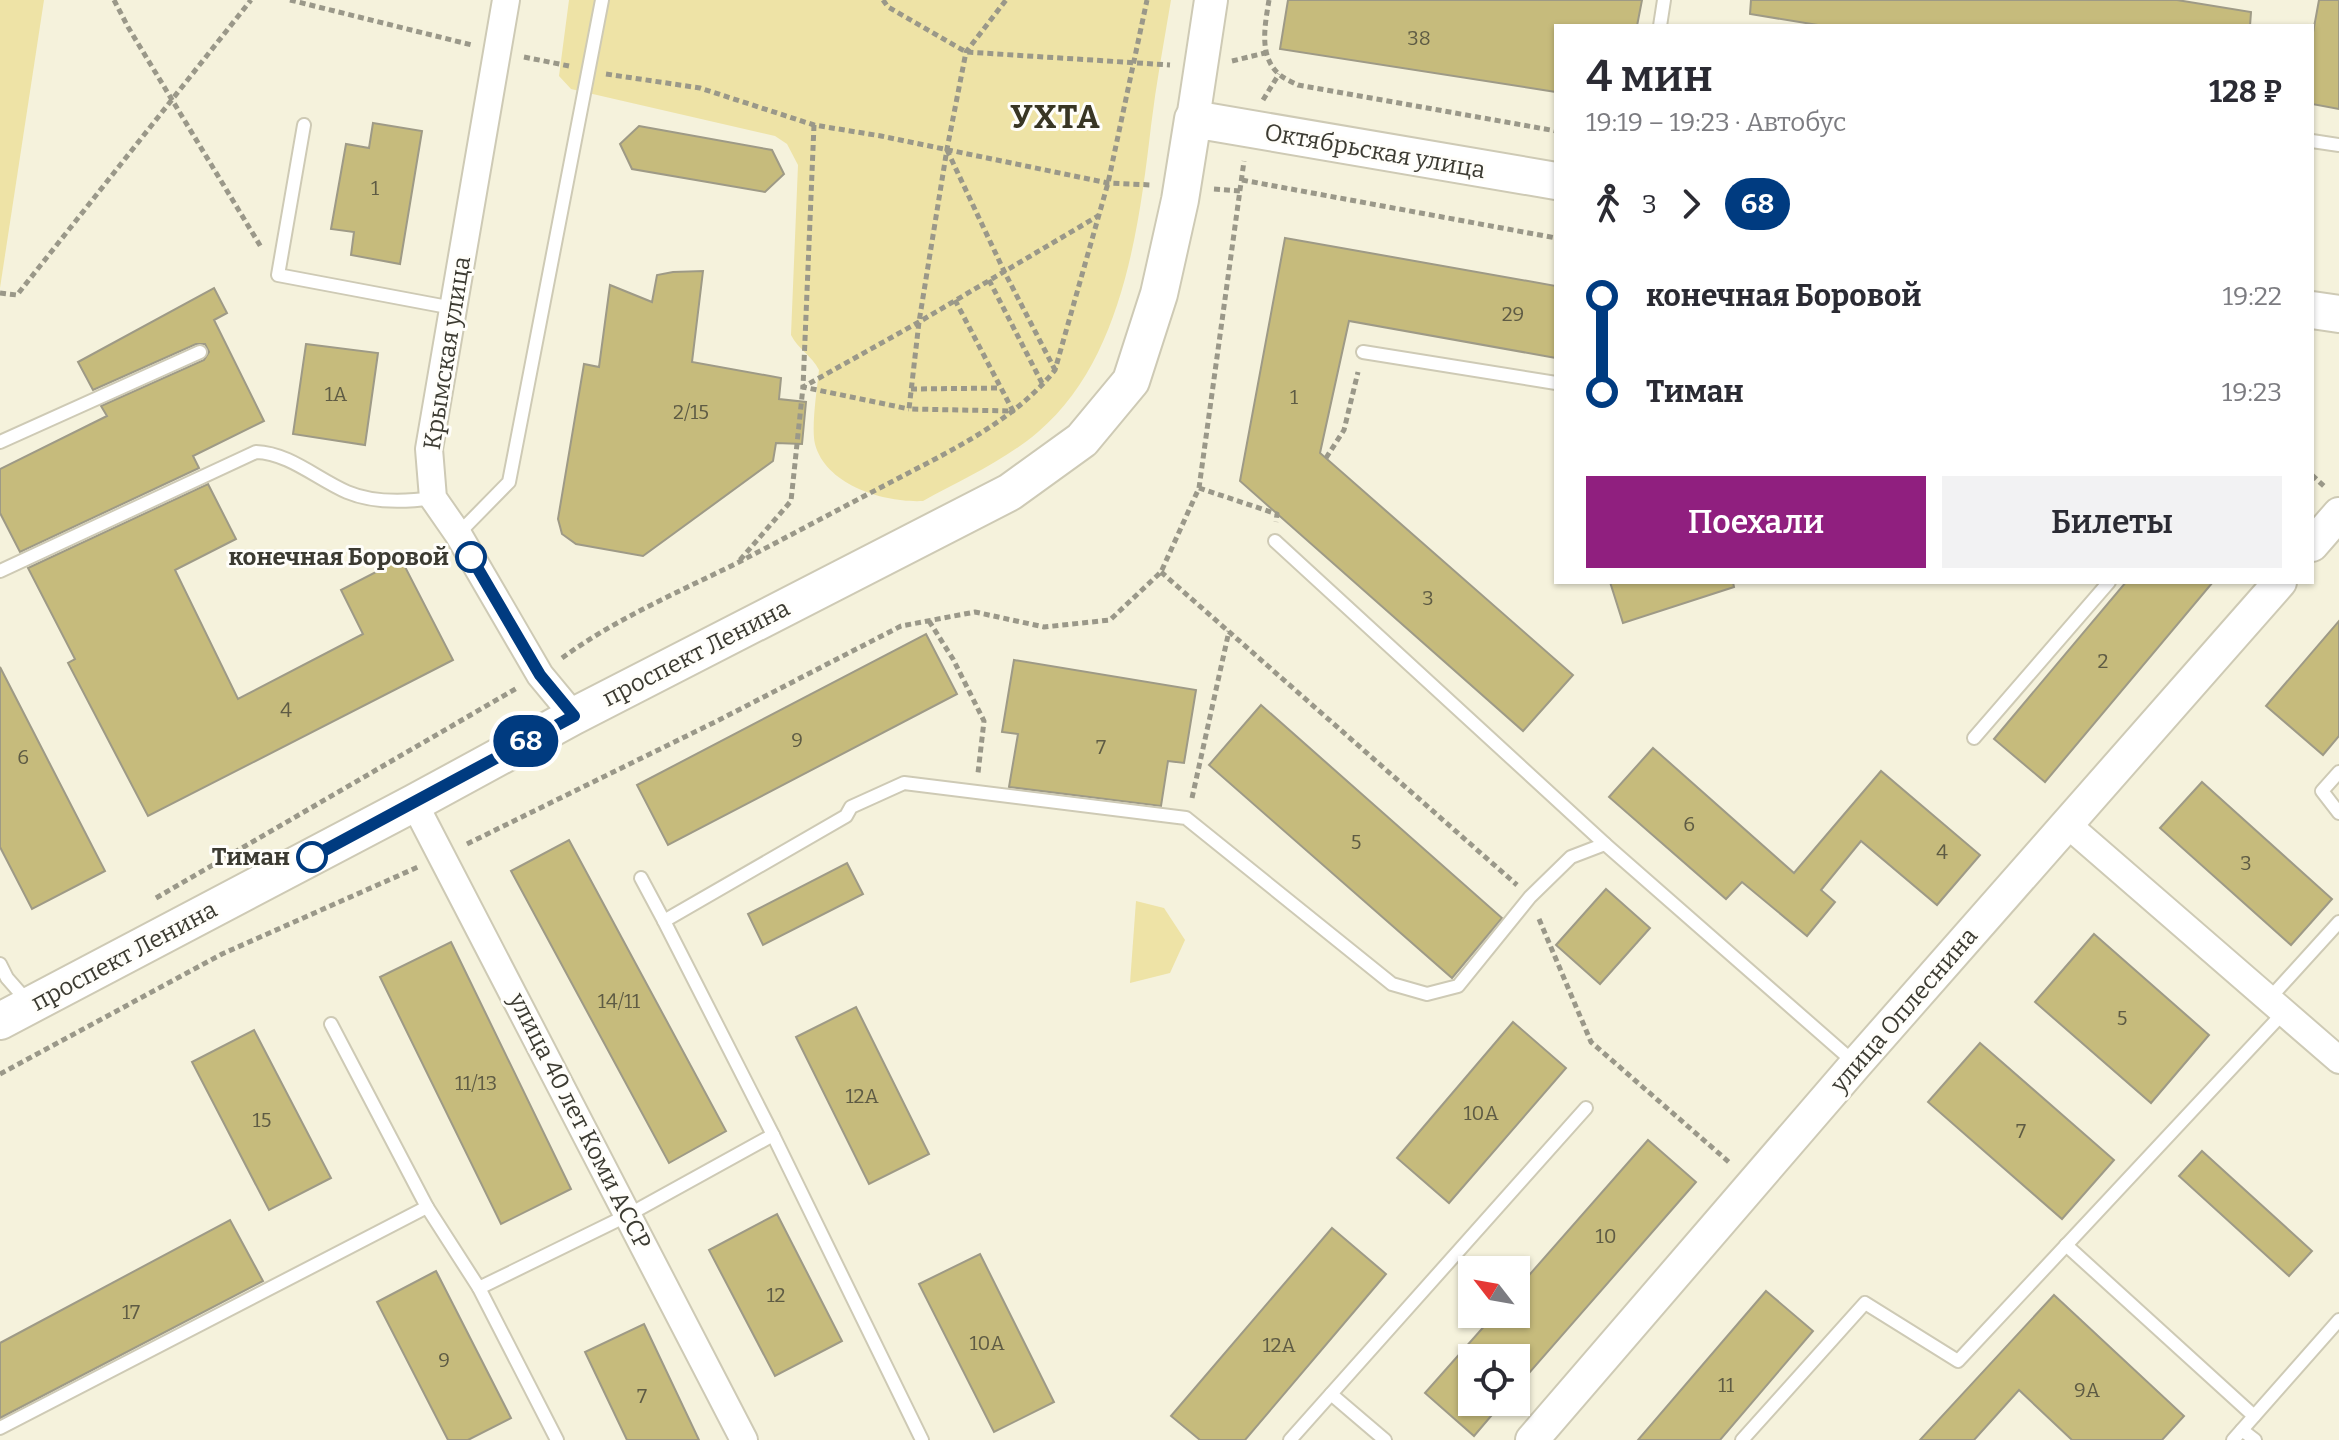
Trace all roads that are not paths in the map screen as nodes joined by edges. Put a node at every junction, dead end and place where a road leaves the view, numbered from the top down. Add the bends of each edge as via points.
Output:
1 (506, 0) edge
2 (602, 0) edge
3 (1211, 0) edge
4 (1664, 0) edge
5 (1660, 24) edge
6 (1193, 119) junction
7 (304, 125) dead end
8 (2314, 141) edge
9 (2339, 145) edge
10 (1554, 181) edge
11 (453, 308) junction
12 (2314, 310) edge
13 (2339, 314) edge
14 (200, 352) dead end
15 (1363, 352) road end
16 (1554, 383) edge
17 (0, 442) edge
18 (433, 498) junction
19 (2339, 514) edge
20 (458, 534) junction
21 (1275, 541) dead end
22 (2314, 543) edge
23 (0, 571) edge
24 (2107, 584) edge
25 (2278, 584) edge
26 (574, 716) junction
27 (1974, 738) dead end
28 (2339, 772) edge
29 (414, 803) junction
30 (2339, 813) edge
31 (2068, 825) junction
32 (1605, 844) junction
33 (641, 878) dead end
34 (664, 921) junction
35 (2339, 922) edge
36 (0, 964) edge
37 (2276, 1006) junction
38 (15, 1013) edge
39 (331, 1024) dead end
40 (2339, 1060) edge
41 (1856, 1064) junction
42 (1586, 1108) dead end
43 (773, 1135) junction
44 (427, 1207) junction
45 (628, 1215) junction
46 (2066, 1245) junction
47 (479, 1288) junction
48 (2339, 1320) edge
49 (1331, 1394) junction
50 (2254, 1416) junction
51 (0, 1428) edge
52 (2242, 1430) junction
53 (557, 1440) edge
54 (744, 1440) edge
55 (922, 1440) edge
56 (1290, 1440) edge
57 (1385, 1440) edge
58 (1532, 1440) edge
59 (1742, 1440) edge
60 (2233, 1440) edge
61 (2255, 1440) edge

1 - 11 street, Крымская улица
2 - 20 lane via 509,482
3 - 6 street
4 - 5 lane
6 - 10 main road, Октябрьская улица
6 - 26 main road, проспект Ленина via 1159,294 1131,381 1082,440 1010,492
7 - 11 lane via 278,275
8 - 9 lane
11 - 18 street, Крымская улица via 429,449
12 - 13 main road
14 - 17 lane
15 - 16 lane
18 - 20 street
18 - 23 lane via 405,502 349,493 282,457 256,452
19 - 22 street
20 - 26 street via 540,675
21 - 32 lane
24 - 27 lane
25 - 31 street, улица Оплеснина
26 - 29 main road, проспект Ленина
28 - 30 lane via 2322,791
29 - 38 main road, проспект Ленина
29 - 45 street, улица 40 лет Коми АССР
31 - 37 street
31 - 41 street, улица Оплеснина
32 - 34 lane via 1571,857 1530,897 1458,986 1427,994 1392,984 1186,818 904,783 851,807 846,816
32 - 41 lane
33 - 34 lane
34 - 43 lane
35 - 37 lane
36 - 38 lane
37 - 40 street
37 - 46 lane
39 - 44 lane
41 - 58 street, улица Оплеснина
42 - 49 lane
43 - 45 lane
43 - 55 lane
44 - 47 lane
44 - 51 lane
45 - 47 lane
45 - 54 street, улица 40 лет Коми АССР
46 - 50 lane
46 - 59 lane via 1958,1361 1865,1303
47 - 53 lane
48 - 50 lane
49 - 56 lane
49 - 57 lane
50 - 52 lane
52 - 60 lane
52 - 61 lane

